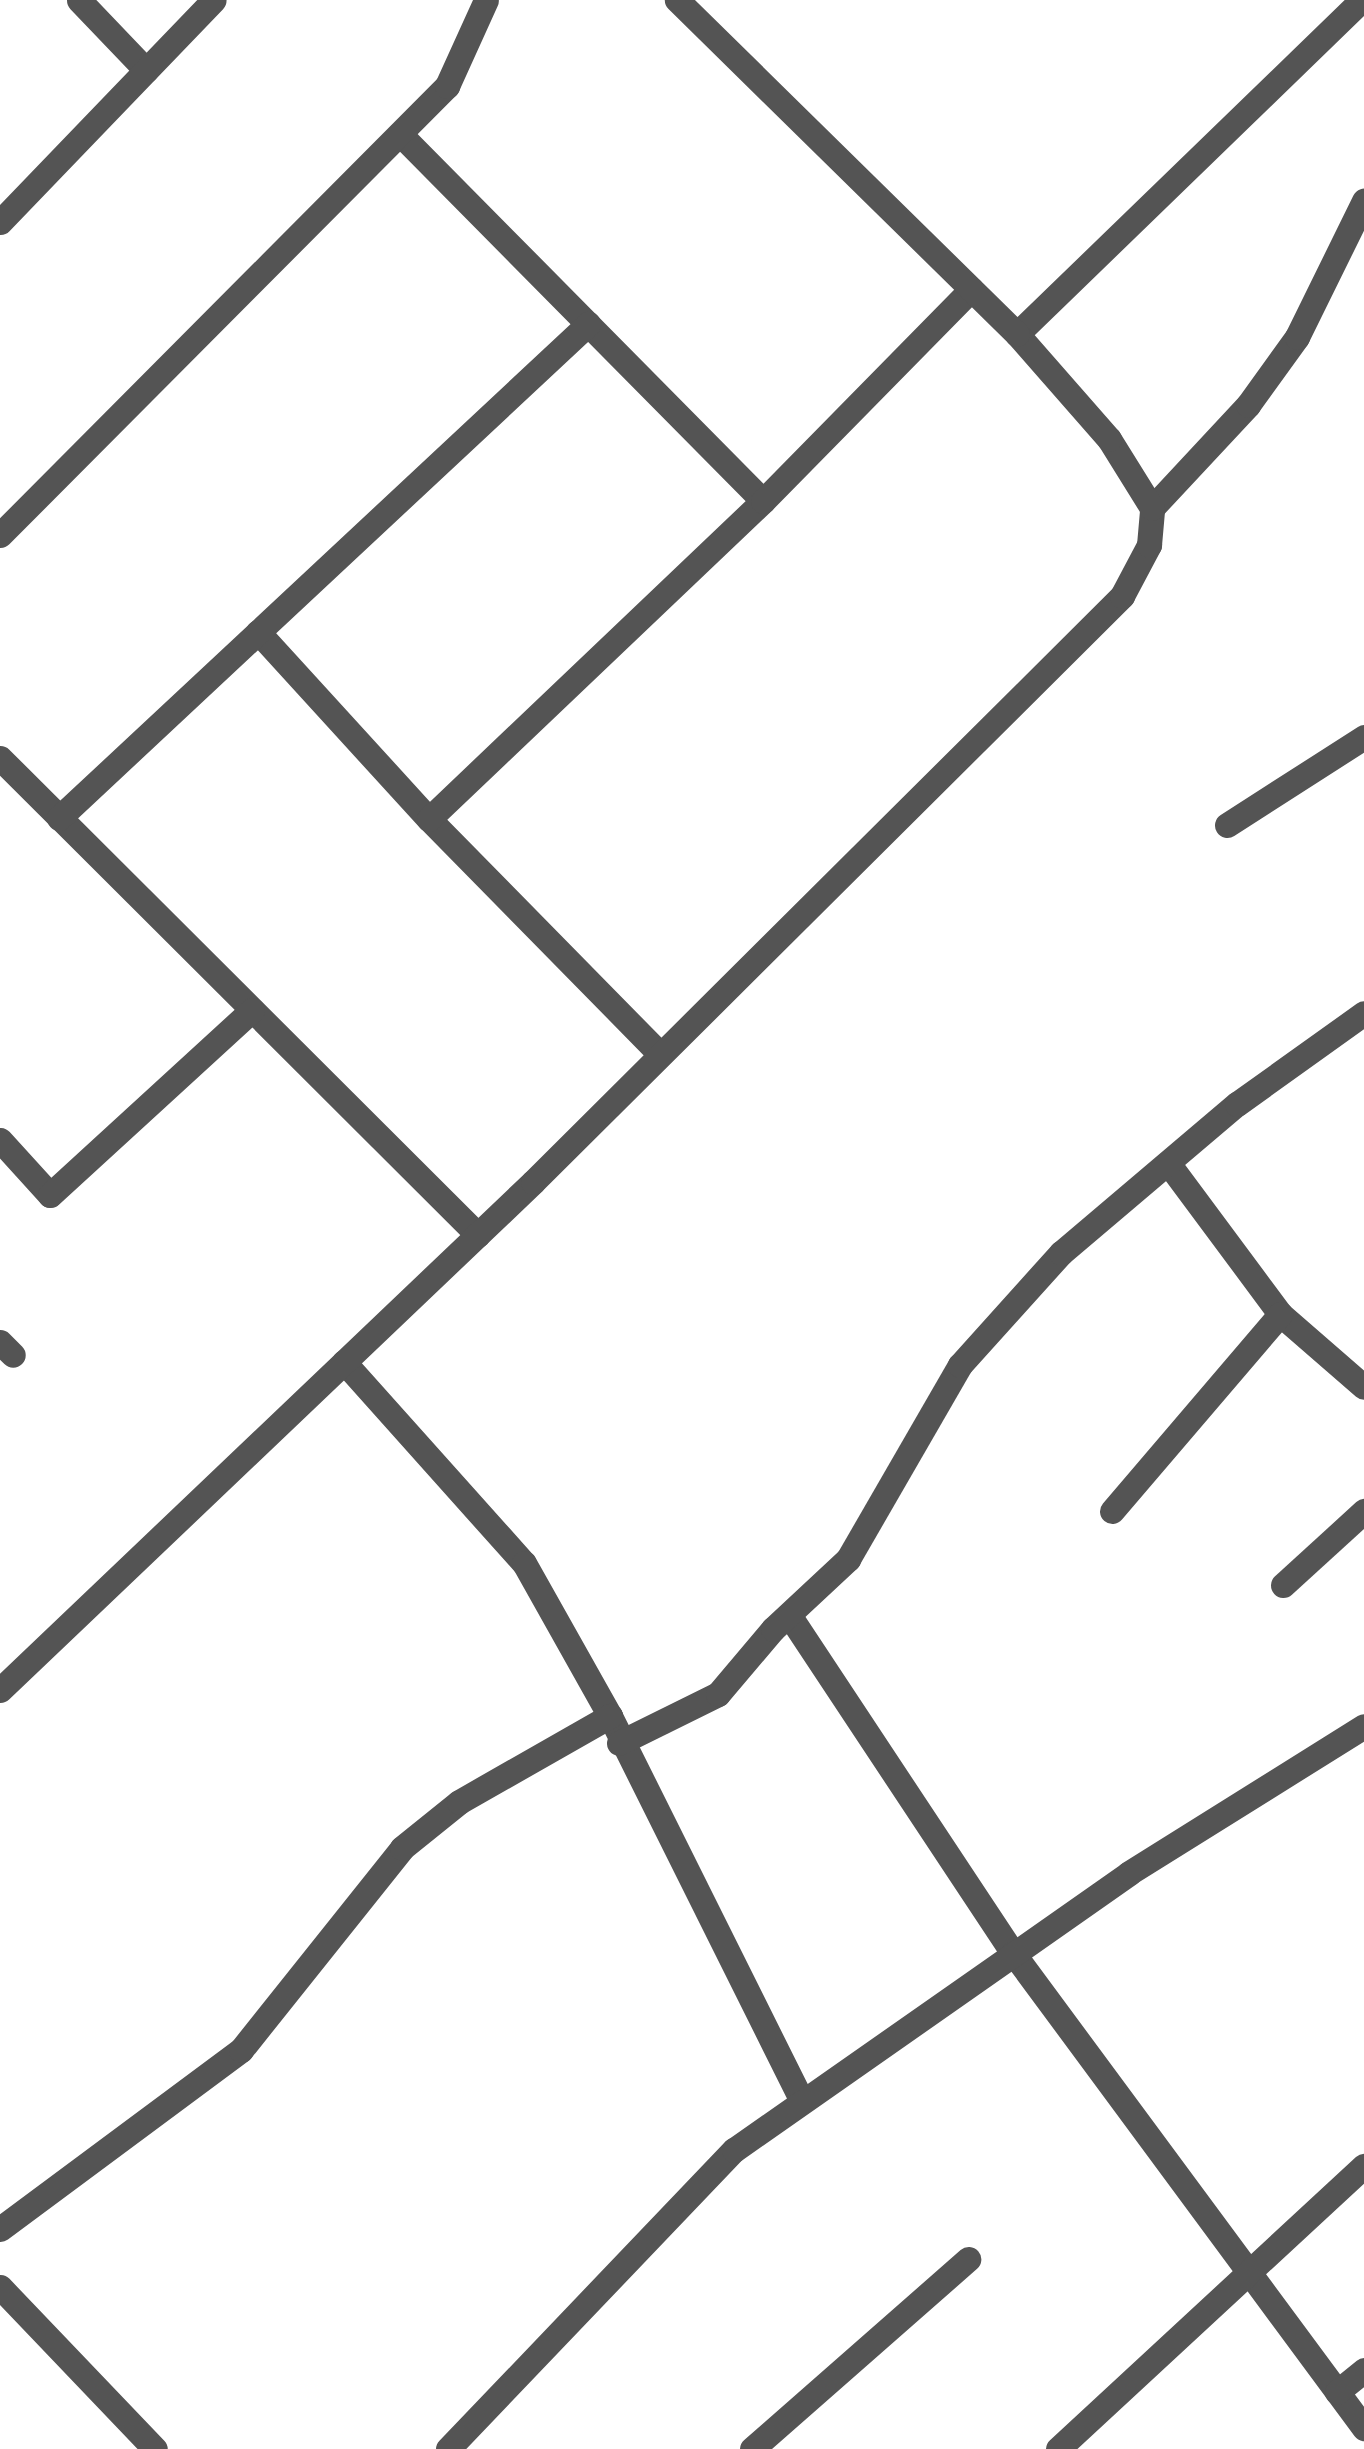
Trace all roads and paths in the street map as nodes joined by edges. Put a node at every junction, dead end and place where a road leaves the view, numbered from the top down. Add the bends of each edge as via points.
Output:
1 (79, 0) edge
2 (214, 0) edge
3 (486, 0) edge
4 (677, 0) edge
5 (1362, 0) edge
6 (146, 70) junction
7 (400, 134) junction
8 (1364, 201) edge
9 (0, 222) edge
10 (971, 289) junction
11 (588, 324) junction
12 (1017, 334) junction
13 (763, 501) junction
14 (1152, 508) junction
15 (0, 535) edge
16 (258, 632) junction
17 (1364, 737) edge
18 (0, 758) edge
19 (59, 818) junction
20 (429, 820) junction
21 (1227, 825) dead end
22 (252, 1010) junction
23 (1360, 1022) edge
24 (660, 1054) junction
25 (0, 1140) edge
26 (1168, 1163) junction
27 (478, 1235) junction
28 (1280, 1314) junction
29 (344, 1362) junction
30 (1364, 1387) edge
31 (1112, 1511) dead end
32 (1364, 1511) edge
33 (1283, 1585) dead end
34 (789, 1614) junction
35 (0, 1690) edge
36 (610, 1716) junction
37 (1364, 1726) edge
38 (619, 1743) junction
39 (1013, 1953) junction
40 (802, 2101) junction
41 (1364, 2166) edge
42 (0, 2230) edge
43 (968, 2259) dead end
44 (1248, 2274) junction
45 (0, 2287) edge
46 (1364, 2370) edge
47 (1336, 2392) junction
48 (1364, 2428) edge
49 (155, 2449) edge
50 (448, 2449) edge
51 (752, 2449) edge
52 (1058, 2449) edge

1 - 6 street
2 - 6 street
3 - 7 street via 448,86
4 - 10 street
5 - 12 street
6 - 9 street
7 - 11 street
7 - 15 street
8 - 14 street via 1297,337 1248,405
10 - 12 street
10 - 13 street
11 - 13 street
11 - 16 street
12 - 14 street via 1109,439
13 - 20 street
14 - 24 street via 1150,545 1122,596
16 - 19 street
16 - 20 street
17 - 21 street
18 - 19 street
19 - 22 street
20 - 24 street
22 - 25 street via 50,1194
22 - 27 street
23 - 26 street
24 - 27 street
26 - 28 street
26 - 34 street via 1061,1253 960,1365 848,1559
27 - 29 street
28 - 30 street
28 - 31 street
29 - 35 street
29 - 36 street via 524,1563
32 - 33 street
34 - 38 street via 718,1694
34 - 39 street
36 - 38 street
36 - 42 street via 459,1802 402,1848 241,2050
37 - 39 street
38 - 40 street
39 - 40 street
39 - 44 street
40 - 50 street via 734,2150
41 - 44 street
43 - 51 street
44 - 47 street
44 - 52 street
45 - 49 street
46 - 47 street
47 - 48 street

